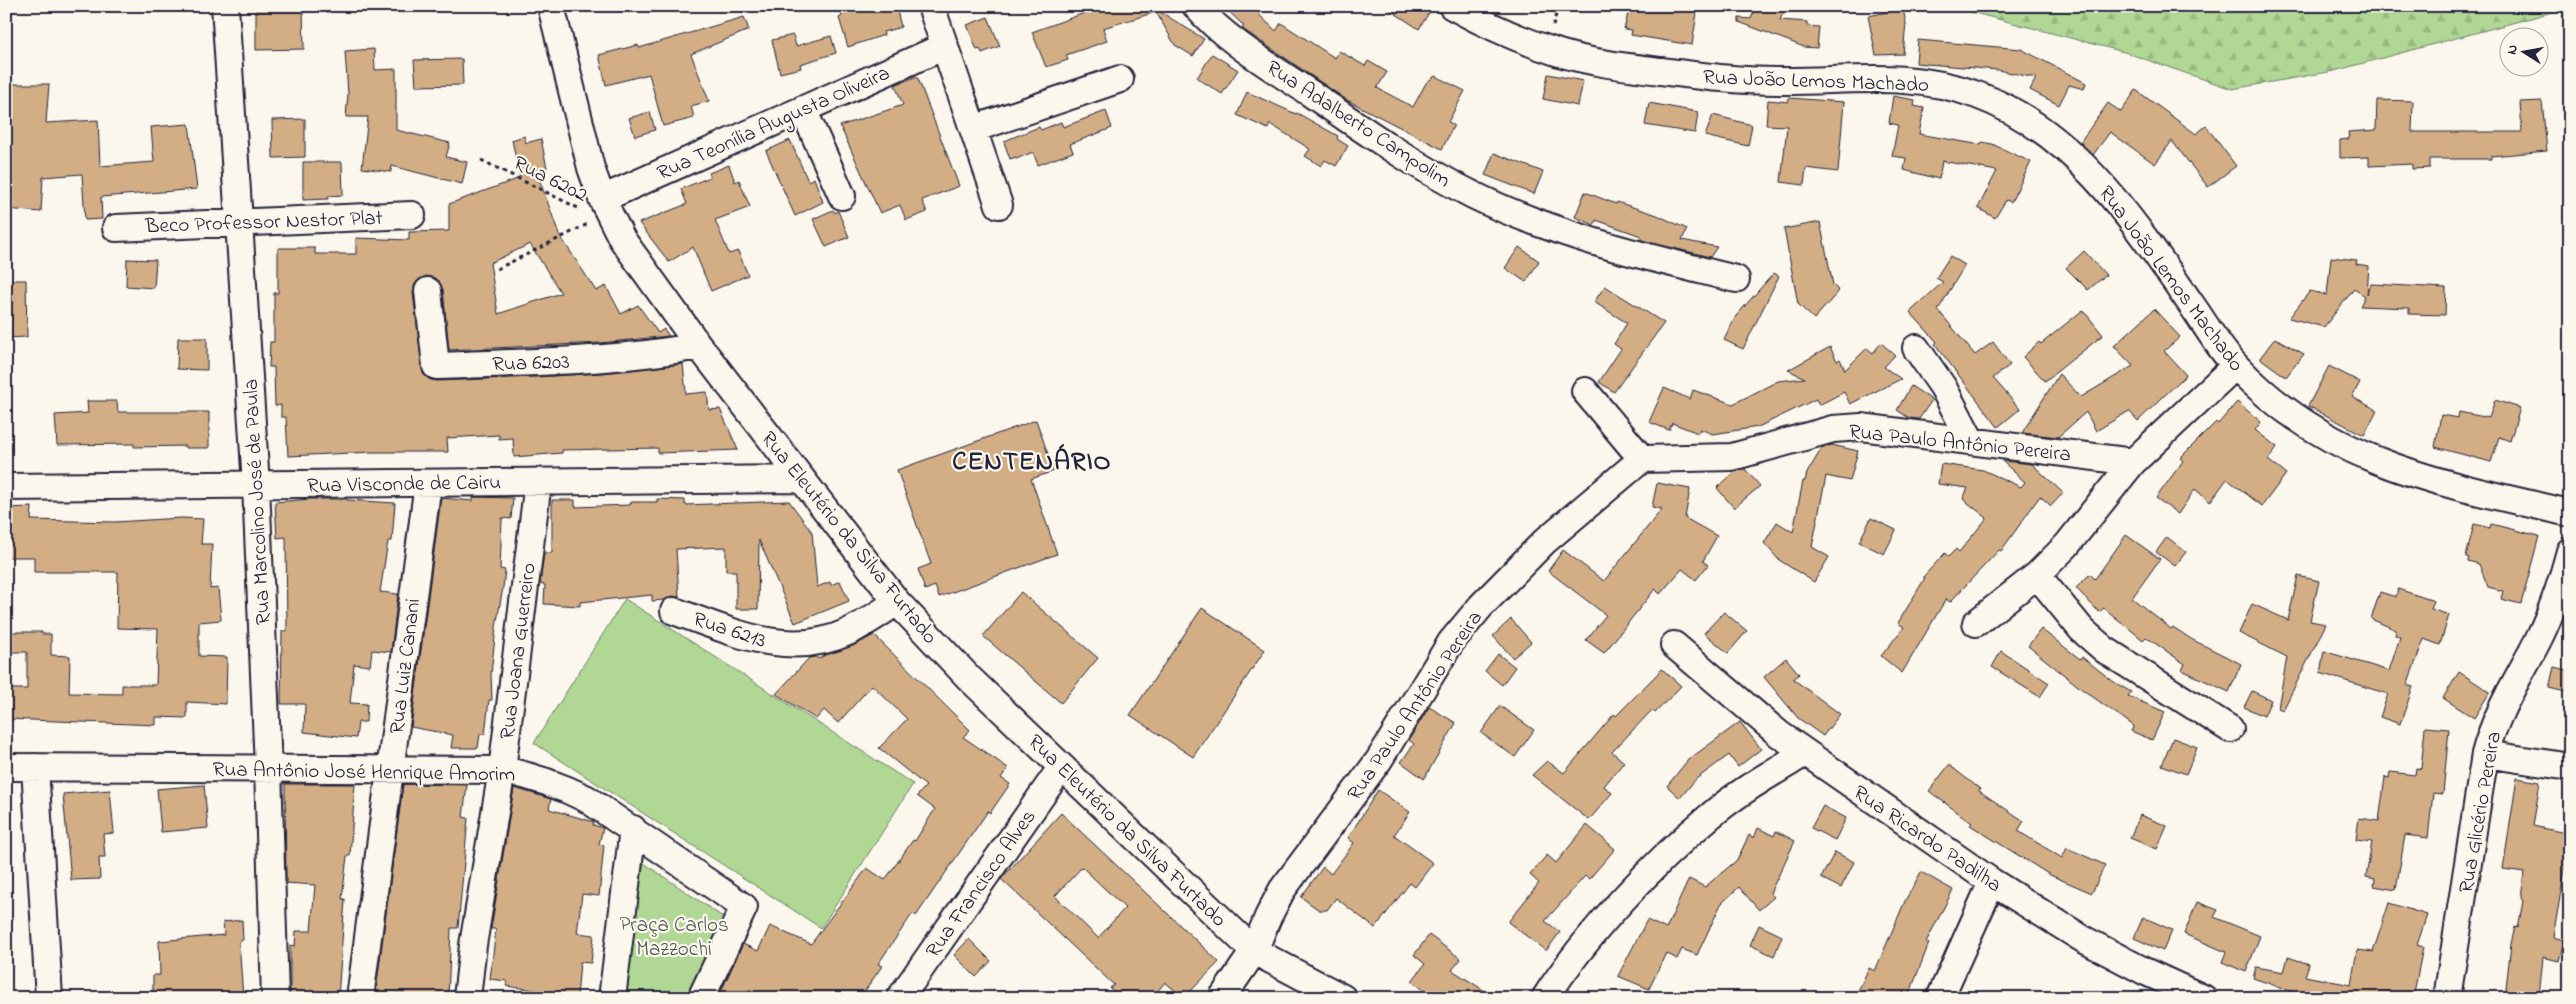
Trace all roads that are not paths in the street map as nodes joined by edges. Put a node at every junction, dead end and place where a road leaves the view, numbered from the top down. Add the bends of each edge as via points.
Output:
1 (225, 6) edge
2 (551, 6) edge
3 (932, 6) edge
4 (1196, 6) edge
5 (1452, 6) edge
6 (945, 46) junction
7 (1120, 79) dead end
8 (803, 109) junction
9 (973, 129) junction
10 (842, 196) dead end
11 (999, 205) dead end
12 (596, 206) junction
13 (412, 215) dead end
14 (239, 222) junction
15 (116, 228) dead end
16 (1736, 279) dead end
17 (428, 291) dead end
18 (699, 346) junction
19 (1916, 348) dead end
20 (2235, 366) junction
21 (1585, 391) dead end
22 (1971, 441) junction
23 (1642, 459) junction
24 (2133, 462) junction
25 (802, 479) junction
26 (538, 482) junction
27 (428, 483) junction
28 (256, 485) junction
29 (6, 487) edge
30 (2570, 513) edge
31 (2570, 551) edge
32 (2037, 574) junction
33 (898, 602) junction
34 (674, 610) dead end
35 (1976, 622) dead end
36 (1674, 645) dead end
37 (2230, 729) dead end
38 (1804, 753) junction
39 (2486, 754) junction
40 (6, 767) edge
41 (35, 767) junction
42 (2570, 767) edge
43 (268, 768) junction
44 (1061, 768) junction
45 (390, 769) junction
46 (502, 770) junction
47 (633, 829) junction
48 (1992, 882) junction
49 (1254, 950) junction
50 (48, 998) edge
51 (275, 998) edge
52 (360, 998) edge
53 (466, 998) edge
54 (612, 998) edge
55 (701, 998) edge
56 (900, 998) edge
57 (1222, 998) edge
58 (1343, 998) edge
59 (1545, 998) edge
60 (1940, 998) edge
61 (2203, 998) edge
62 (2447, 998) edge

1 - 14 street, Rua Marcolino José de Paula
2 - 12 street, Rua Eleutério da Silva Furtado via 591,168
3 - 6 street
4 - 16 street, Rua Adalberto Campolim via 1242,46 1326,104 1425,170 1475,196 1581,238
5 - 20 street, Rua João Lemos Machado via 1519,38 1562,54 1629,67 1711,78 1777,81 1922,80 1977,95 2020,116 2058,142 2097,178 2151,246
6 - 8 street, Rua Teonília Augusta Oliveira
6 - 9 street
7 - 9 street
8 - 10 street
8 - 12 street, Rua Teonília Augusta Oliveira
9 - 11 street
12 - 18 street, Rua Eleutério da Silva Furtado
13 - 14 street, Beco Professor Nestor Plat
14 - 15 street, Beco Professor Nestor Plat
14 - 28 street, Rua Marcolino José de Paula
17 - 18 street, Rua 6203 via 436,366 613,358
18 - 25 street, Rua Eleutério da Silva Furtado
19 - 22 street via 1943,388
20 - 24 street
20 - 30 street, Rua João Lemos Machado via 2291,414 2328,438 2372,460 2416,476
21 - 23 street
22 - 23 street, Rua Paulo Antônio Pereira via 1861,427 1732,457
22 - 24 street, Rua Paulo Antônio Pereira
23 - 49 street, Rua Paulo Antônio Pereira via 1545,541 1481,606 1452,642 1379,760 1282,890
24 - 32 street via 2072,539
25 - 26 street, Rua Visconde de Cairu
25 - 33 street, Rua Eleutério da Silva Furtado
26 - 27 street, Rua Visconde de Cairu
26 - 46 street, Rua Joana Guerreiro
27 - 28 street, Rua Visconde de Cairu
27 - 45 street, Rua Luiz Canani
28 - 29 street, Rua Visconde de Cairu
28 - 43 street, Rua Marcolino José de Paula
31 - 39 street, Rua Glicério Pereira via 2550,613 2500,708
32 - 35 street
32 - 37 street via 2082,630 2105,650
33 - 34 street, Rua 6213 via 848,631 825,640 801,644 754,640
33 - 44 street, Rua Eleutério da Silva Furtado via 937,646
36 - 38 street, Rua Ricardo Padilha
38 - 48 street, Rua Ricardo Padilha
38 - 59 street via 1709,816 1592,936
39 - 42 street
39 - 62 street, Rua Glicério Pereira
40 - 41 street, Rua Antônio José Henrique Amorim
41 - 43 street, Rua Antônio José Henrique Amorim
41 - 50 street
43 - 45 street, Rua Antônio José Henrique Amorim
43 - 51 street, Rua Marcolino José de Paula
44 - 49 street, Rua Eleutério da Silva Furtado
44 - 56 street, Rua Francisco Alves
45 - 46 street, Rua Antônio José Henrique Amorim
45 - 52 street, Rua Luiz Canani
46 - 47 street, Rua Antônio José Henrique Amorim via 559,785
46 - 53 street, Rua Joana Guerreiro
47 - 54 street
47 - 55 street, Rua Antônio José Henrique Amorim via 744,907
48 - 60 street
48 - 61 street, Rua Ricardo Padilha via 2083,939
49 - 57 street, Rua Paulo Antônio Pereira
49 - 58 street, Rua Eleutério da Silva Furtado

